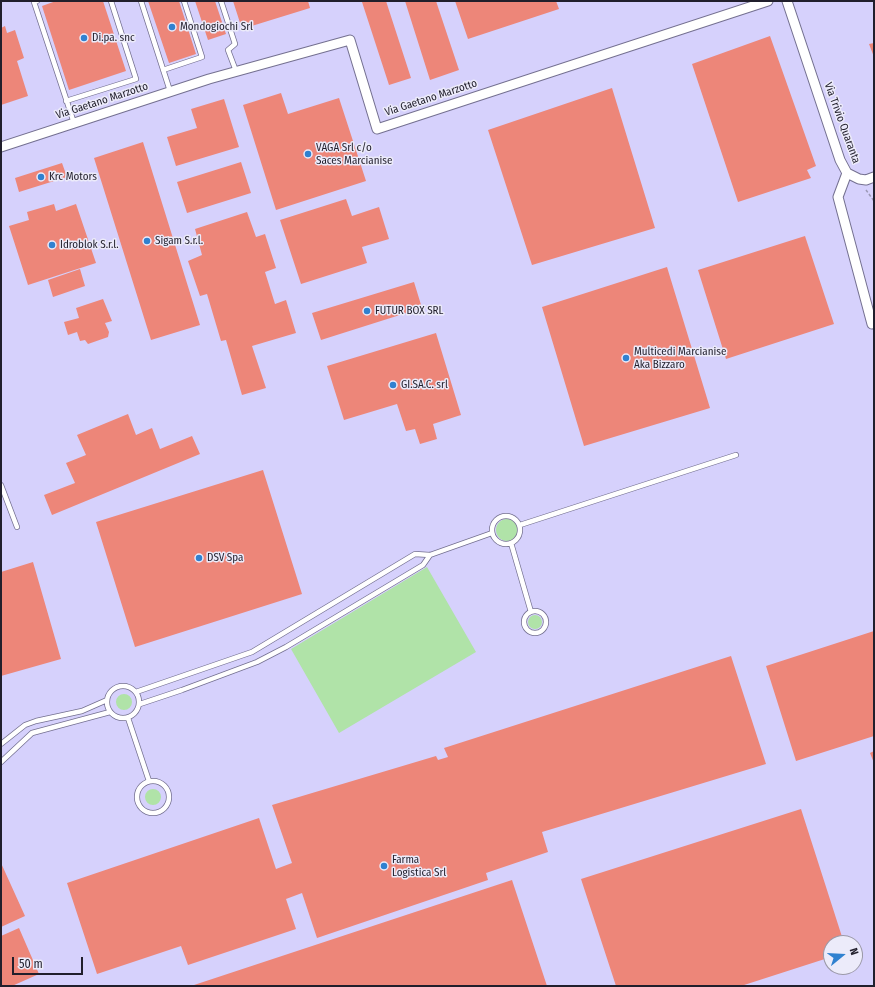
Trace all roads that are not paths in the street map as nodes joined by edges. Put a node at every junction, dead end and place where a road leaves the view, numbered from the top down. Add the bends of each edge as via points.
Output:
1 (37, 1) edge
2 (111, 1) edge
3 (141, 1) edge
4 (184, 1) edge
5 (221, 1) edge
6 (768, 1) edge
7 (787, 1) edge
8 (163, 70) junction
9 (236, 71) junction
10 (170, 91) junction
11 (66, 101) junction
12 (74, 123) junction
13 (1, 147) edge
14 (847, 173) junction
15 (874, 177) edge
16 (872, 324) dead end
17 (736, 455) dead end
18 (1, 485) edge
19 (520, 525) junction
20 (17, 526) dead end
21 (492, 533) junction
22 (511, 544) junction
23 (430, 555) junction
24 (531, 612) junction
25 (136, 692) junction
26 (107, 700) junction
27 (140, 704) junction
28 (110, 712) junction
29 (128, 718) junction
30 (1, 744) edge
31 (1, 762) edge
32 (149, 781) junction

1 - 11 lane via 34,2
2 - 11 lane via 136,79
3 - 8 lane
4 - 8 lane via 202,57
5 - 9 lane via 235,44 228,50
6 - 9 street, Via Gaetano Marzotto via 377,128 350,40
7 - 14 street, Via Trivio Quaranta via 840,160
8 - 10 lane
9 - 10 street, Via Gaetano Marzotto
10 - 12 street, Via Gaetano Marzotto
11 - 12 lane
12 - 13 street, Via Gaetano Marzotto
14 - 15 street via 858,180
14 - 16 street, Via Trivio Quaranta via 838,197
17 - 19 lane
18 - 20 lane
19 - 21 lane via 510,516 500,517 494,524
19 - 22 lane via 520,534
21 - 22 lane via 498,541
21 - 23 lane
22 - 24 lane
23 - 25 lane via 415,554 252,652
23 - 27 lane via 423,565 257,662
24 - 24 lane via 526,616 525,624 528,630 538,632 544,629 546,619 542,613
25 - 26 lane via 122,685 112,690
25 - 27 lane
26 - 28 lane
26 - 30 lane via 82,711 25,725
27 - 29 lane via 136,712
28 - 29 lane via 118,717
28 - 31 lane via 32,733
29 - 32 lane
32 - 32 lane via 140,788 138,804 146,812 158,813 166,808 169,793 159,782

